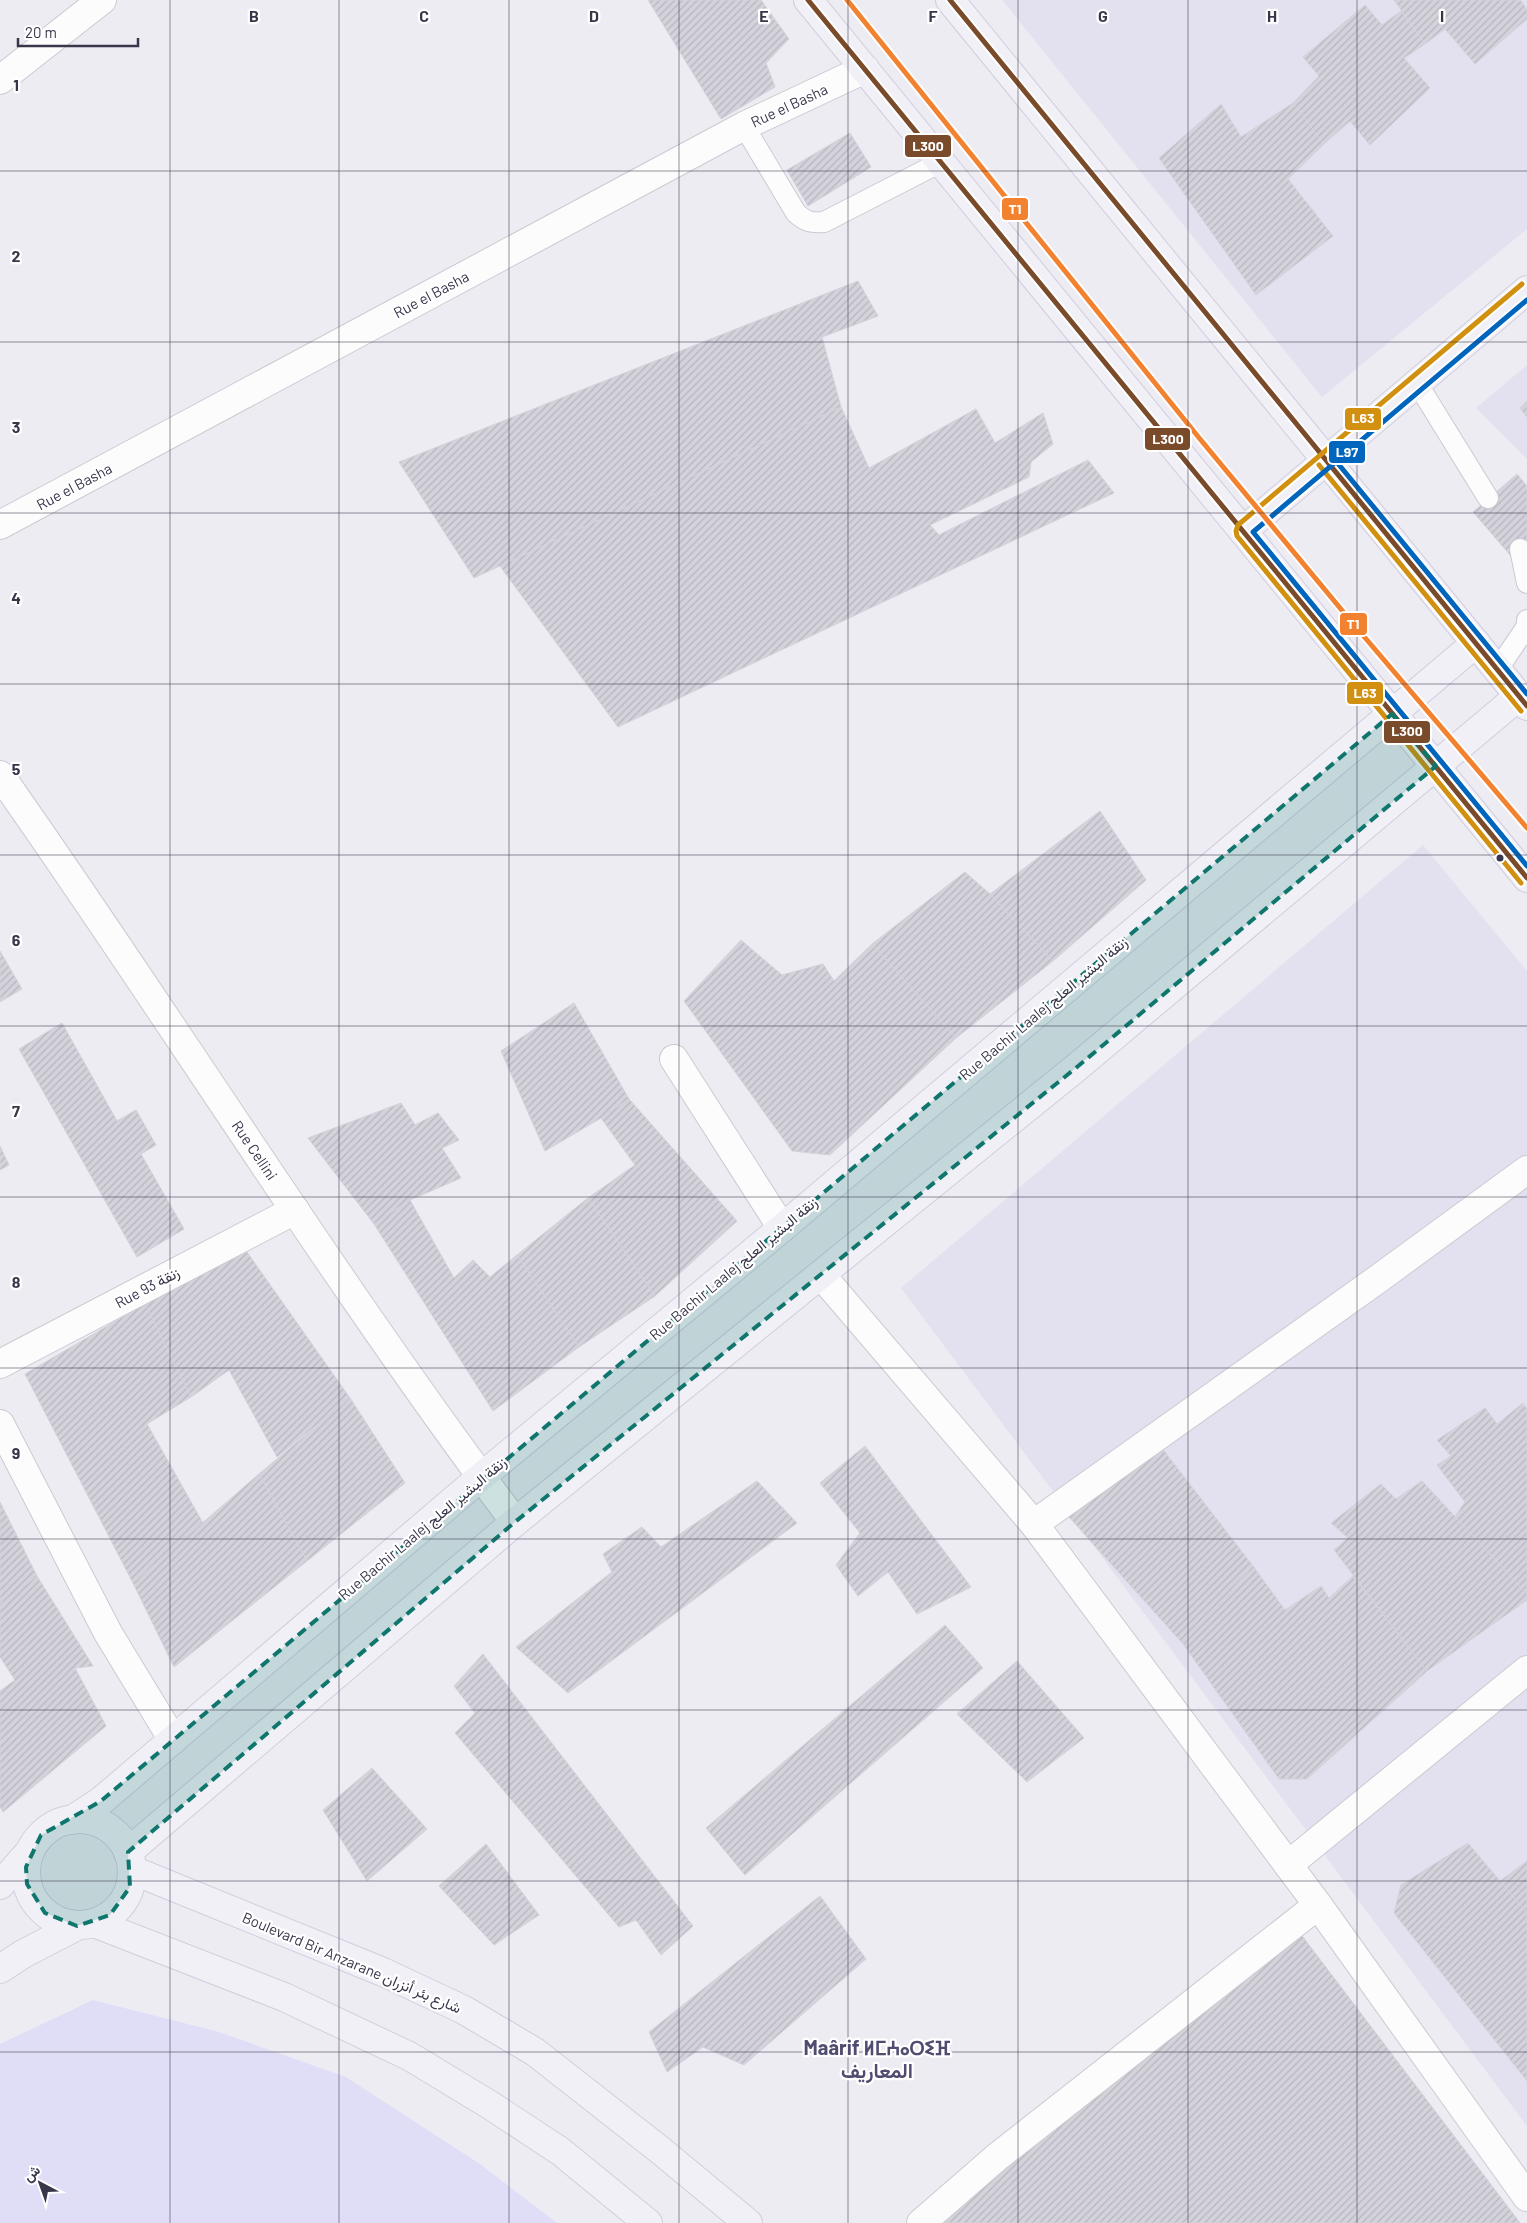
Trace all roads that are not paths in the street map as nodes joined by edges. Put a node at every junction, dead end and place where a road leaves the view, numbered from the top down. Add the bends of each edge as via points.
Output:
1 (102, 0) edge
2 (808, 0) edge
3 (950, 0) edge
4 (865, 69) junction
5 (0, 80) edge
6 (744, 126) junction
7 (941, 162) junction
8 (1527, 290) edge
9 (1417, 383) junction
10 (1325, 460) junction
11 (1488, 498) dead end
12 (0, 525) edge
13 (1243, 531) junction
14 (1520, 549) dead end
15 (1527, 583) edge
16 (1527, 620) edge
17 (1476, 643) junction
18 (1498, 669) junction
19 (1523, 701) edge
20 (1392, 714) junction
21 (1436, 766) junction
22 (0, 775) edge
23 (10, 809) edge
24 (1527, 878) edge
25 (674, 1059) dead end
26 (1527, 1170) edge
27 (295, 1210) junction
28 (782, 1228) junction
29 (821, 1275) junction
30 (0, 1364) edge
31 (0, 1424) edge
32 (482, 1477) junction
33 (515, 1522) junction
34 (1034, 1524) junction
35 (1527, 1670) edge
36 (173, 1740) junction
37 (72, 1820) junction
38 (31, 1850) junction
39 (130, 1861) junction
40 (1288, 1865) junction
41 (0, 1885) edge
42 (1318, 1905) junction
43 (86, 1924) junction
44 (0, 1969) edge
45 (1527, 2197) edge
46 (648, 2223) edge
47 (748, 2223) edge
48 (921, 2223) edge

1 - 5 street
2 - 4 street
3 - 10 street
4 - 6 street, Rue el Basha
4 - 7 street
6 - 7 lane via 796,213 804,221 812,223 824,222
6 - 12 street, Rue el Basha
7 - 13 street
8 - 9 street
9 - 10 street
9 - 11 lane
10 - 13 street
10 - 17 street
13 - 20 street
14 - 15 lane
16 - 18 lane via 1527,626
17 - 18 street
17 - 20 street, Rue Bachir Laalej زنقة البشير العلج
18 - 19 street
19 - 21 street
20 - 21 street
20 - 28 street, Rue Bachir Laalej زنقة البشير العلج
21 - 24 street
21 - 29 street via 1077,1067
22 - 23 street, Rue Cellini
23 - 27 street, Rue Cellini
25 - 28 street
26 - 34 street
27 - 30 street, Rue 93 زنقة
27 - 32 street, Rue Cellini
28 - 32 street, Rue Bachir Laalej زنقة البشير العلج
29 - 33 street
29 - 34 street
31 - 36 street via 108,1633
32 - 33 street, Rue Cellini
32 - 36 street, Rue Bachir Laalej زنقة البشير العلج
33 - 39 street
34 - 40 street
35 - 40 street
36 - 37 street, Rue Bachir Laalej زنقة البشير العلج via 101,1801
37 - 38 street via 41,1835
37 - 39 street via 90,1820 106,1826 119,1838
38 - 41 street
38 - 43 street via 26,1867 27,1884 34,1900 45,1914 60,1922
39 - 43 street via 130,1887 122,1903 110,1915
39 - 47 street, Boulevard Bir Anzarane شارع بئر أنزران via 464,2010 535,2052
40 - 42 street
42 - 45 street
42 - 48 street via 997,2157
43 - 44 street via 23,1954
43 - 46 street via 284,1997 409,2056 560,2151

